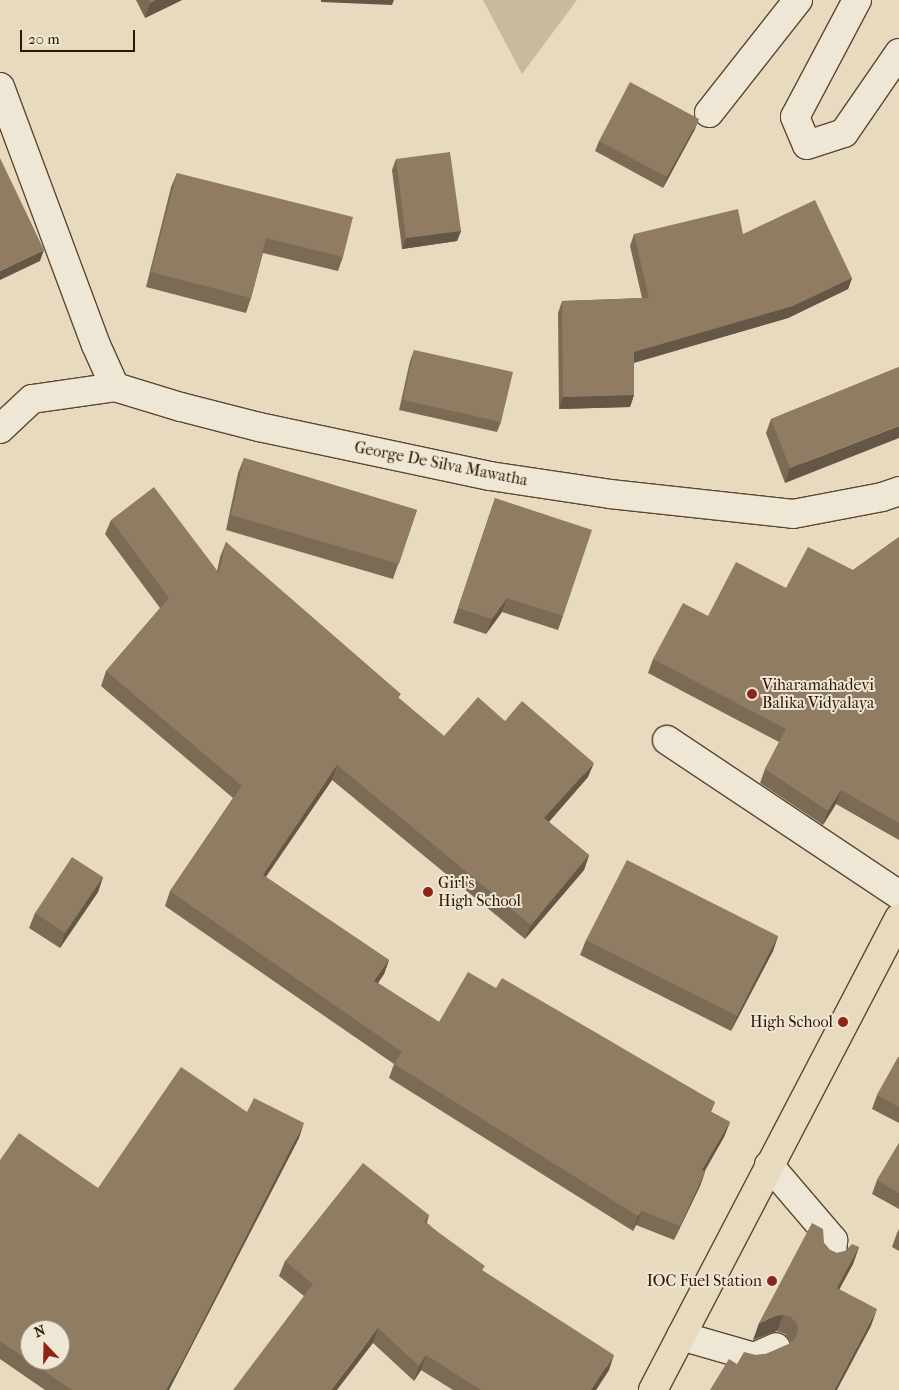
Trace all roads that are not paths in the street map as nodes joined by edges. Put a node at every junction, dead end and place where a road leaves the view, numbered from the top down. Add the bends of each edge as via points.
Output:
1 (798, 0) edge
2 (857, 0) edge
3 (899, 53) edge
4 (0, 87) edge
5 (710, 113) dead end
6 (115, 387) junction
7 (0, 429) edge
8 (899, 491) edge
9 (667, 740) dead end
10 (899, 895) edge
11 (899, 918) edge
12 (769, 1165) junction
13 (832, 1254) edge
14 (681, 1336) junction
15 (776, 1347) edge
16 (653, 1390) edge

1 - 5 street
2 - 3 street via 795,117 807,144 844,133
4 - 6 street via 96,345
6 - 7 street, George De Silva Mawatha via 32,399
6 - 8 street, George De Silva Mawatha via 259,427 490,476 610,494 793,514
9 - 10 street
11 - 12 highway
12 - 13 street via 833,1240
12 - 14 highway
14 - 15 street via 754,1357
14 - 16 highway

